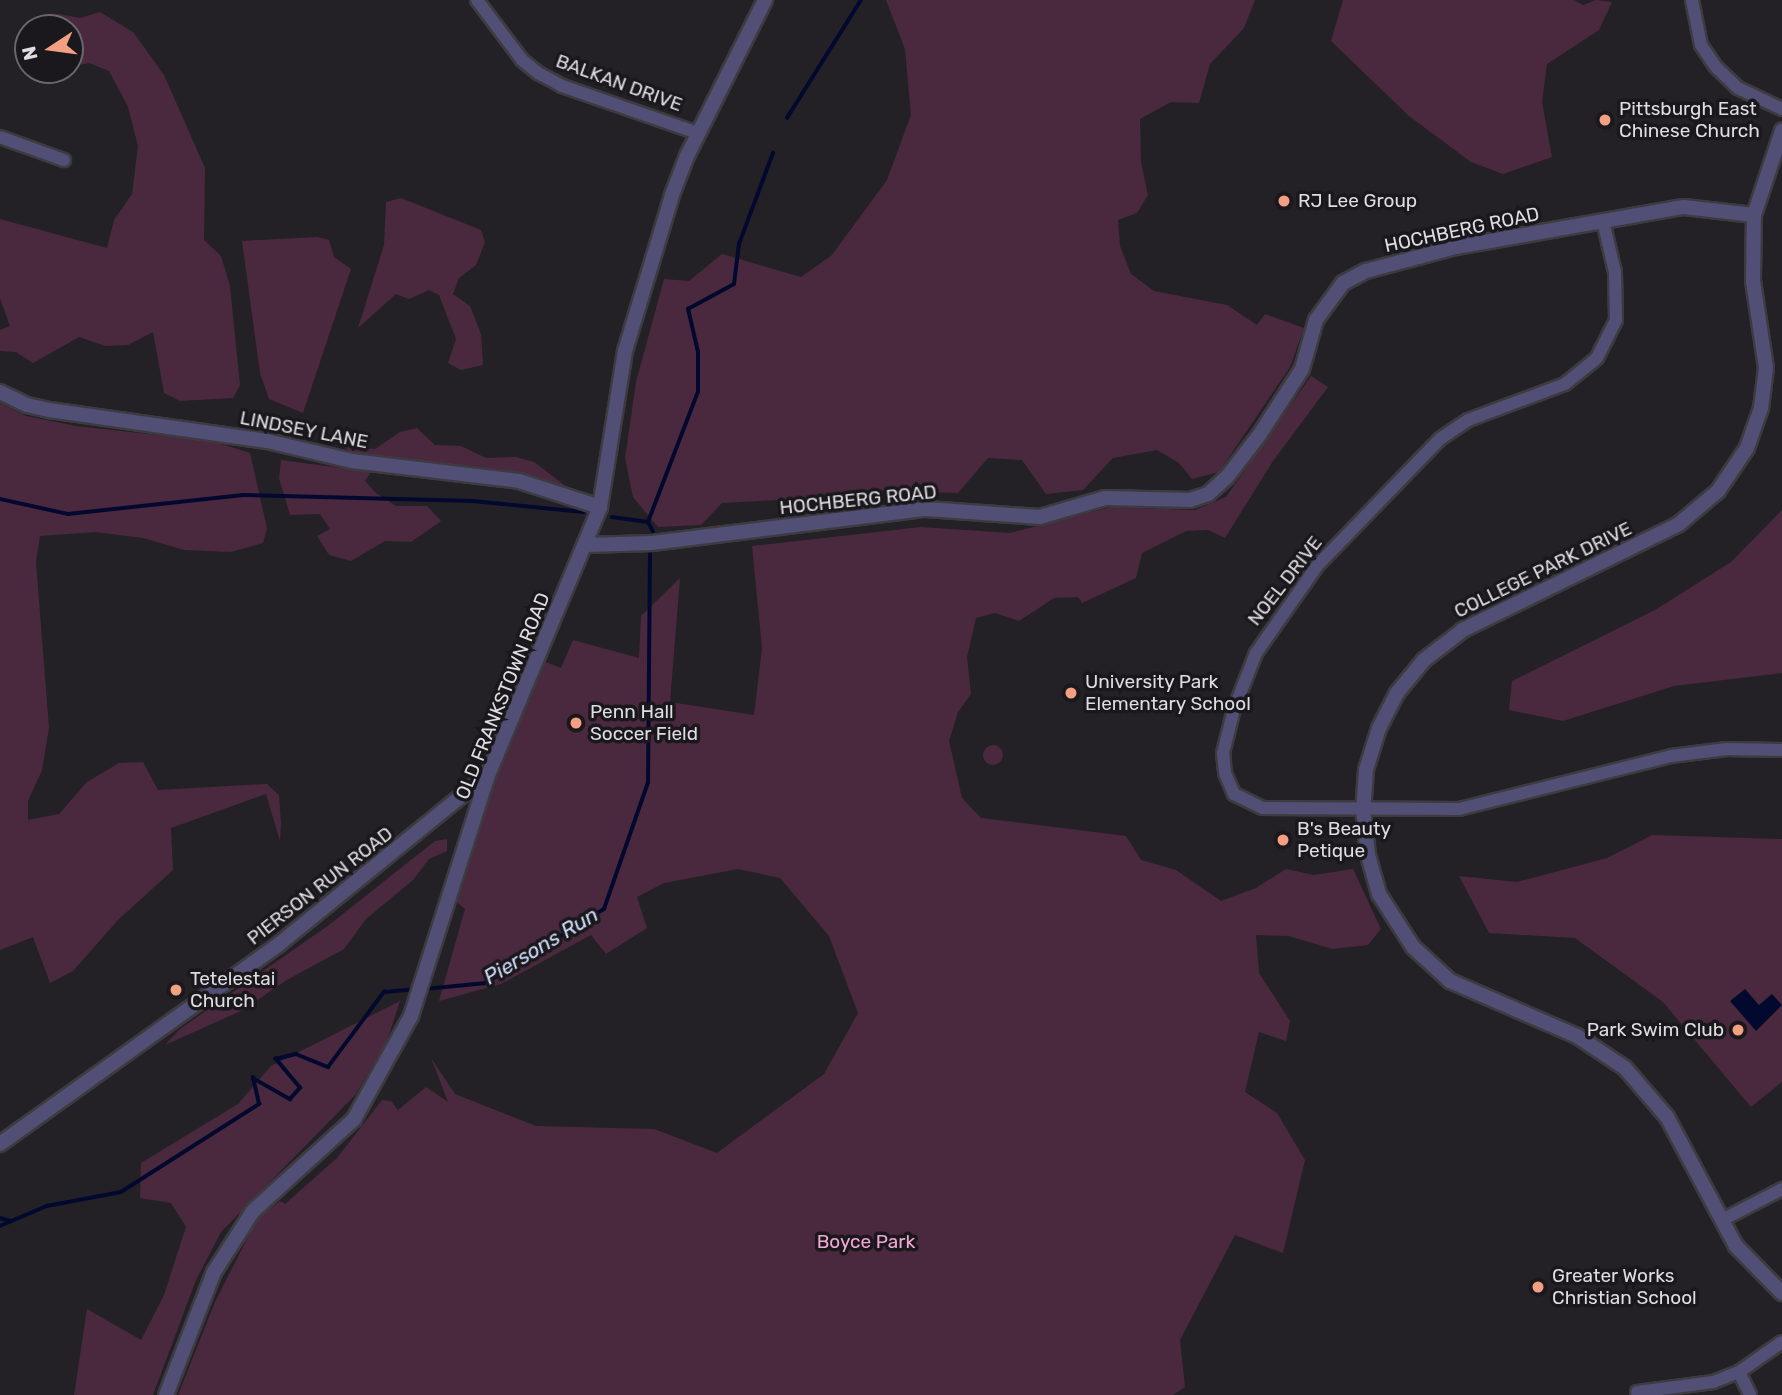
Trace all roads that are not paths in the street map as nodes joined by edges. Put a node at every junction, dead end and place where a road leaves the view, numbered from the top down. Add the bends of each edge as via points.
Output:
1 (477, 0) edge
2 (765, 0) edge
3 (1692, 0) edge
4 (1782, 109) edge
5 (1782, 131) edge
6 (698, 133) junction
7 (0, 137) edge
8 (64, 160) dead end
9 (1754, 215) junction
10 (1604, 221) junction
11 (0, 392) edge
12 (600, 507) junction
13 (586, 545) junction
14 (1782, 750) edge
15 (488, 775) junction
16 (1363, 809) junction
17 (0, 1144) edge
18 (1782, 1189) edge
19 (1722, 1220) junction
20 (1782, 1293) edge
21 (1782, 1342) edge
22 (1739, 1372) junction
23 (1637, 1392) dead end
24 (166, 1395) edge
25 (1750, 1395) edge

1 - 6 street, BALKAN DRIVE via 538,73
2 - 6 street, OLD FRANKSTOWN ROAD
3 - 4 street via 1701,45 1716,67 1738,88
5 - 9 street
6 - 12 street, OLD FRANKSTOWN ROAD via 673,195 625,351
7 - 8 street
9 - 10 street, HOCHBERG ROAD via 1684,207
9 - 16 street, COLLEGE PARK DRIVE via 1754,281 1766,368 1761,408 1741,458 1718,491 1679,524 1500,610 1429,654 1397,693 1379,728 1366,769
10 - 13 street, HOCHBERG ROAD via 1456,247 1366,271 1343,283 1316,320 1302,369 1260,434 1227,477 1208,494 1190,500 1105,498 1030,517 926,509 652,543
10 - 16 street, NOEL DRIVE via 1615,272 1616,320 1597,358 1566,384 1468,420 1440,439 1317,566 1256,653 1223,753 1234,794 1263,808
11 - 12 street, LINDSEY LANE via 49,410 267,442 352,461 519,481
12 - 13 street, OLD FRANKSTOWN ROAD
13 - 15 street, OLD FRANKSTOWN ROAD
14 - 16 street, NOEL DRIVE via 1727,749 1671,756 1480,806
15 - 17 street, PIERSON RUN ROAD via 278,945
15 - 24 street, OLD FRANKSTOWN ROAD via 422,989 402,1037 354,1119 253,1210 214,1272
16 - 19 street, COLLEGE PARK DRIVE via 1368,855 1380,894 1413,947 1450,981 1577,1036 1625,1068 1667,1117
18 - 19 street
19 - 20 street, COLLEGE PARK DRIVE via 1736,1246
21 - 22 street
22 - 23 street via 1682,1388
22 - 25 street

